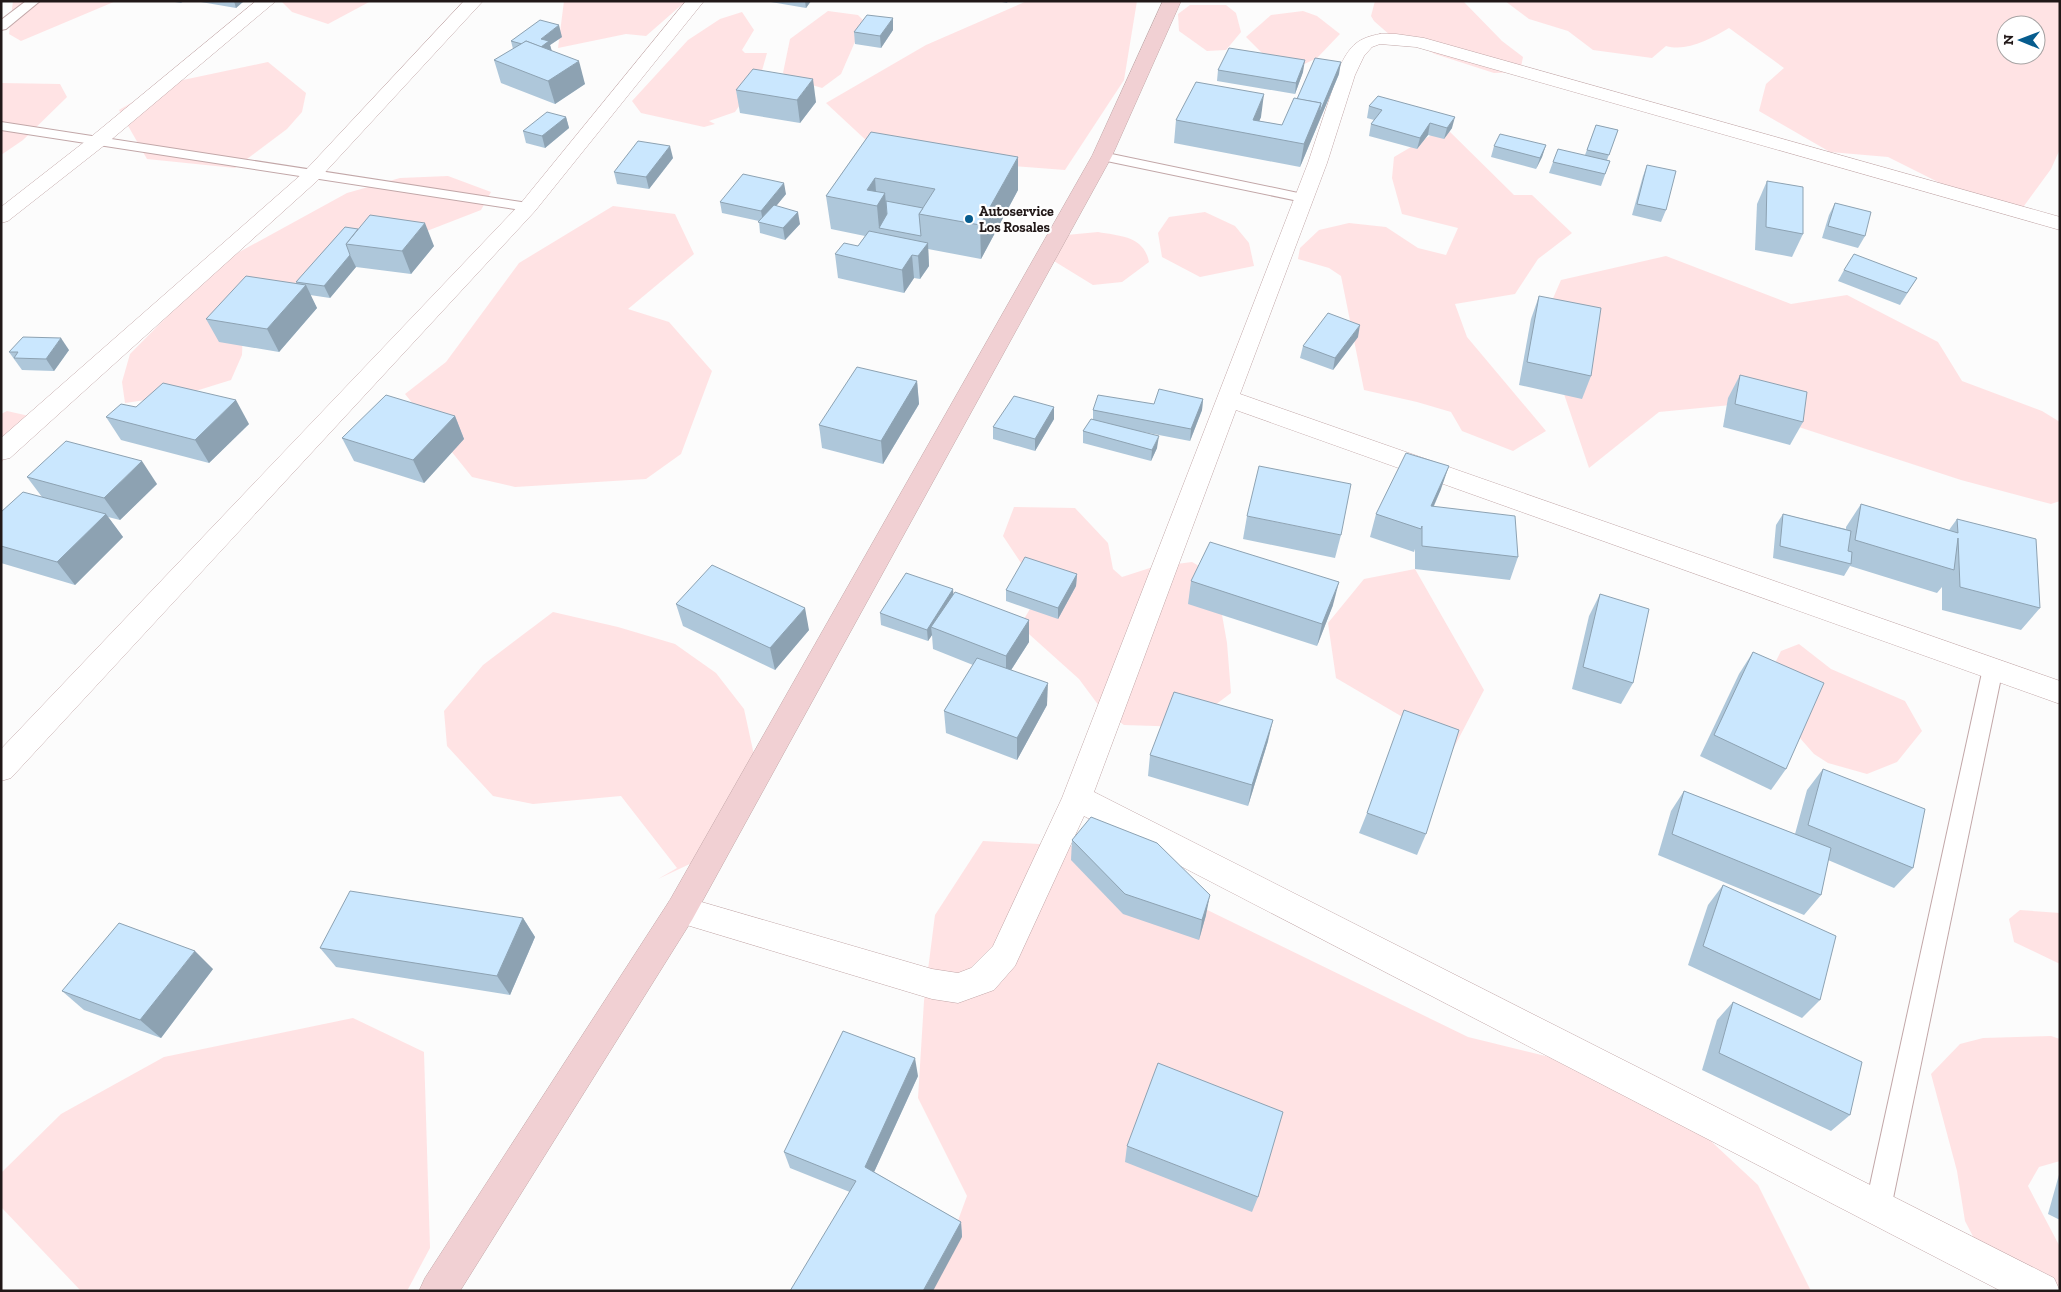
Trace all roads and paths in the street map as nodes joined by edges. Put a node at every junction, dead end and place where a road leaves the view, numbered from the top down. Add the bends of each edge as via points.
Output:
1 (34, 1) edge
2 (268, 1) edge
3 (474, 1) edge
4 (696, 1) edge
5 (1172, 1) edge
6 (1, 26) edge
7 (1, 126) edge
8 (98, 140) junction
9 (1102, 156) junction
10 (314, 174) junction
11 (1303, 198) junction
12 (528, 207) junction
13 (1, 217) edge
14 (2060, 224) edge
15 (1226, 398) junction
16 (1, 452) edge
17 (1993, 668) junction
18 (2060, 693) edge
19 (1, 769) edge
20 (1077, 798) junction
21 (681, 910) junction
22 (1878, 1208) junction
23 (438, 1291) edge
24 (2041, 1291) edge

1 - 6 lane
2 - 8 street
3 - 10 street
4 - 12 street
5 - 9 main road
7 - 8 lane
8 - 10 lane
8 - 13 street
9 - 11 lane
9 - 21 main road
10 - 12 lane
10 - 16 street
11 - 14 street via 1337,111 1352,60 1361,46 1394,38
11 - 15 street
12 - 19 street
15 - 17 street
15 - 20 street via 1223,414
17 - 18 street
17 - 22 lane
20 - 21 street via 1004,956 982,980 958,988 932,984
20 - 22 street
21 - 23 main road
22 - 24 street

